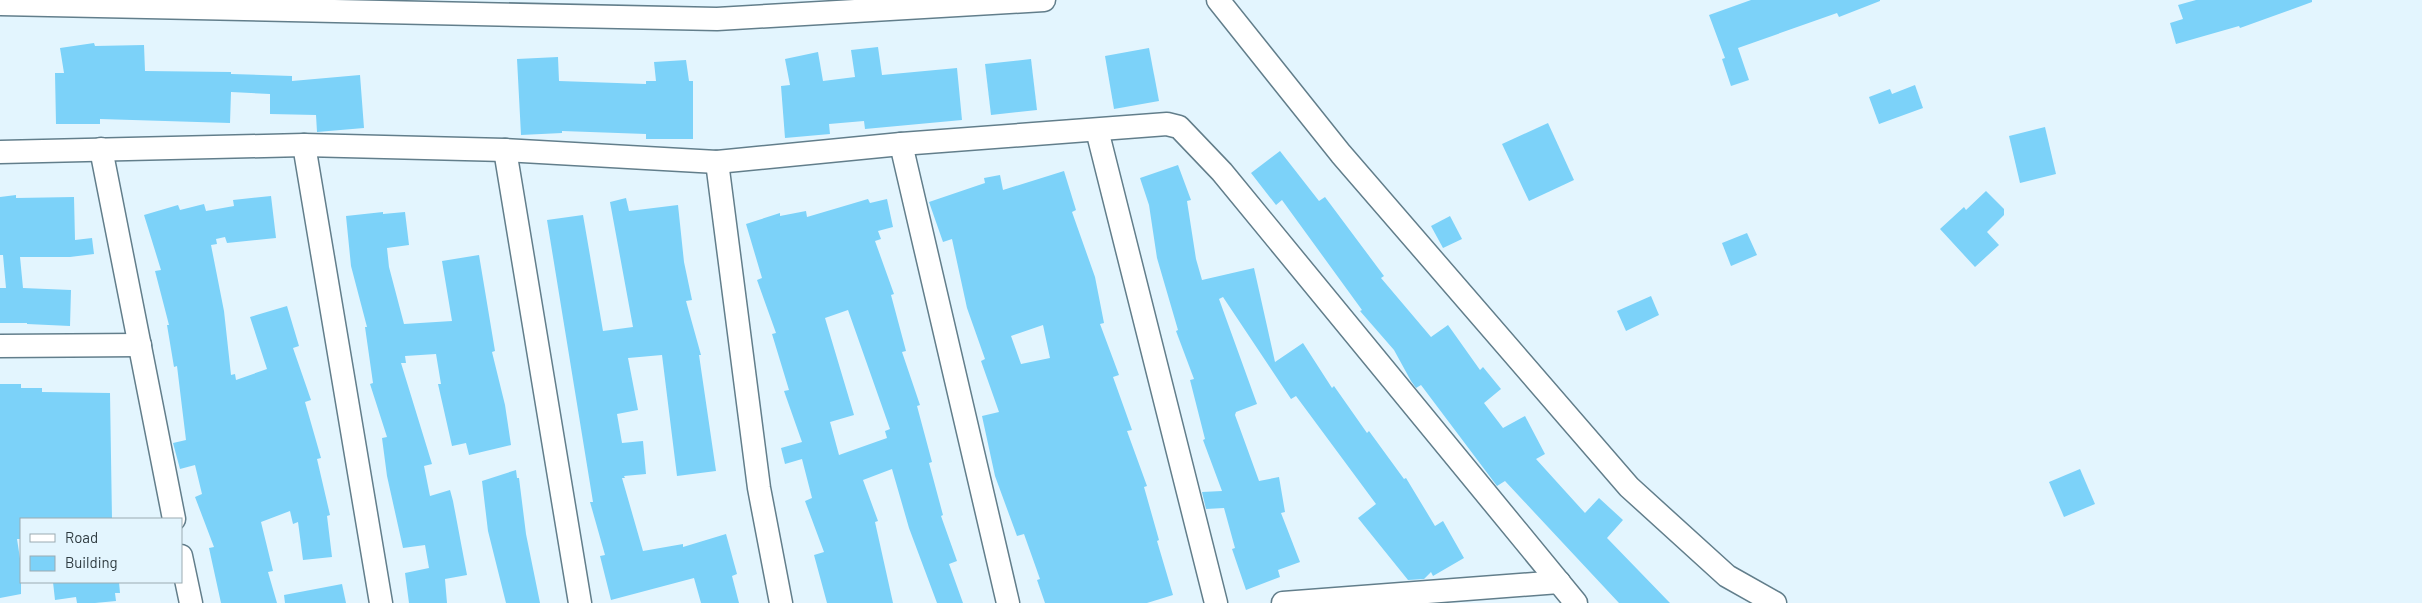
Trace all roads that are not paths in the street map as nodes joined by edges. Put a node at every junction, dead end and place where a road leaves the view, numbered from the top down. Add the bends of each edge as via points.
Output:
1 (1044, 0) edge
2 (1218, 0) edge
3 (0, 4) edge
4 (1097, 130) junction
5 (900, 144) junction
6 (304, 145) junction
7 (101, 149) junction
8 (505, 150) junction
9 (0, 152) edge
10 (717, 162) junction
11 (140, 345) junction
12 (0, 346) edge
13 (174, 518) edge
14 (182, 561) edge
15 (1559, 582) junction
16 (191, 603) edge
17 (380, 603) edge
18 (580, 603) edge
19 (781, 603) edge
20 (1008, 603) edge
21 (1216, 603) edge
22 (1283, 603) edge
23 (1576, 603) edge
24 (1775, 603) edge

1 - 3 street via 717,19
2 - 24 street via 1341,154 1629,487 1727,576
4 - 5 street
4 - 15 street via 1167,124 1179,127 1191,137
4 - 21 street
5 - 10 street
5 - 20 street
6 - 7 street
6 - 8 street
6 - 17 street
7 - 9 street
7 - 11 street
8 - 10 street
8 - 18 street
10 - 19 street via 759,488
11 - 12 street
11 - 13 street
14 - 16 street
15 - 22 street
15 - 23 street

